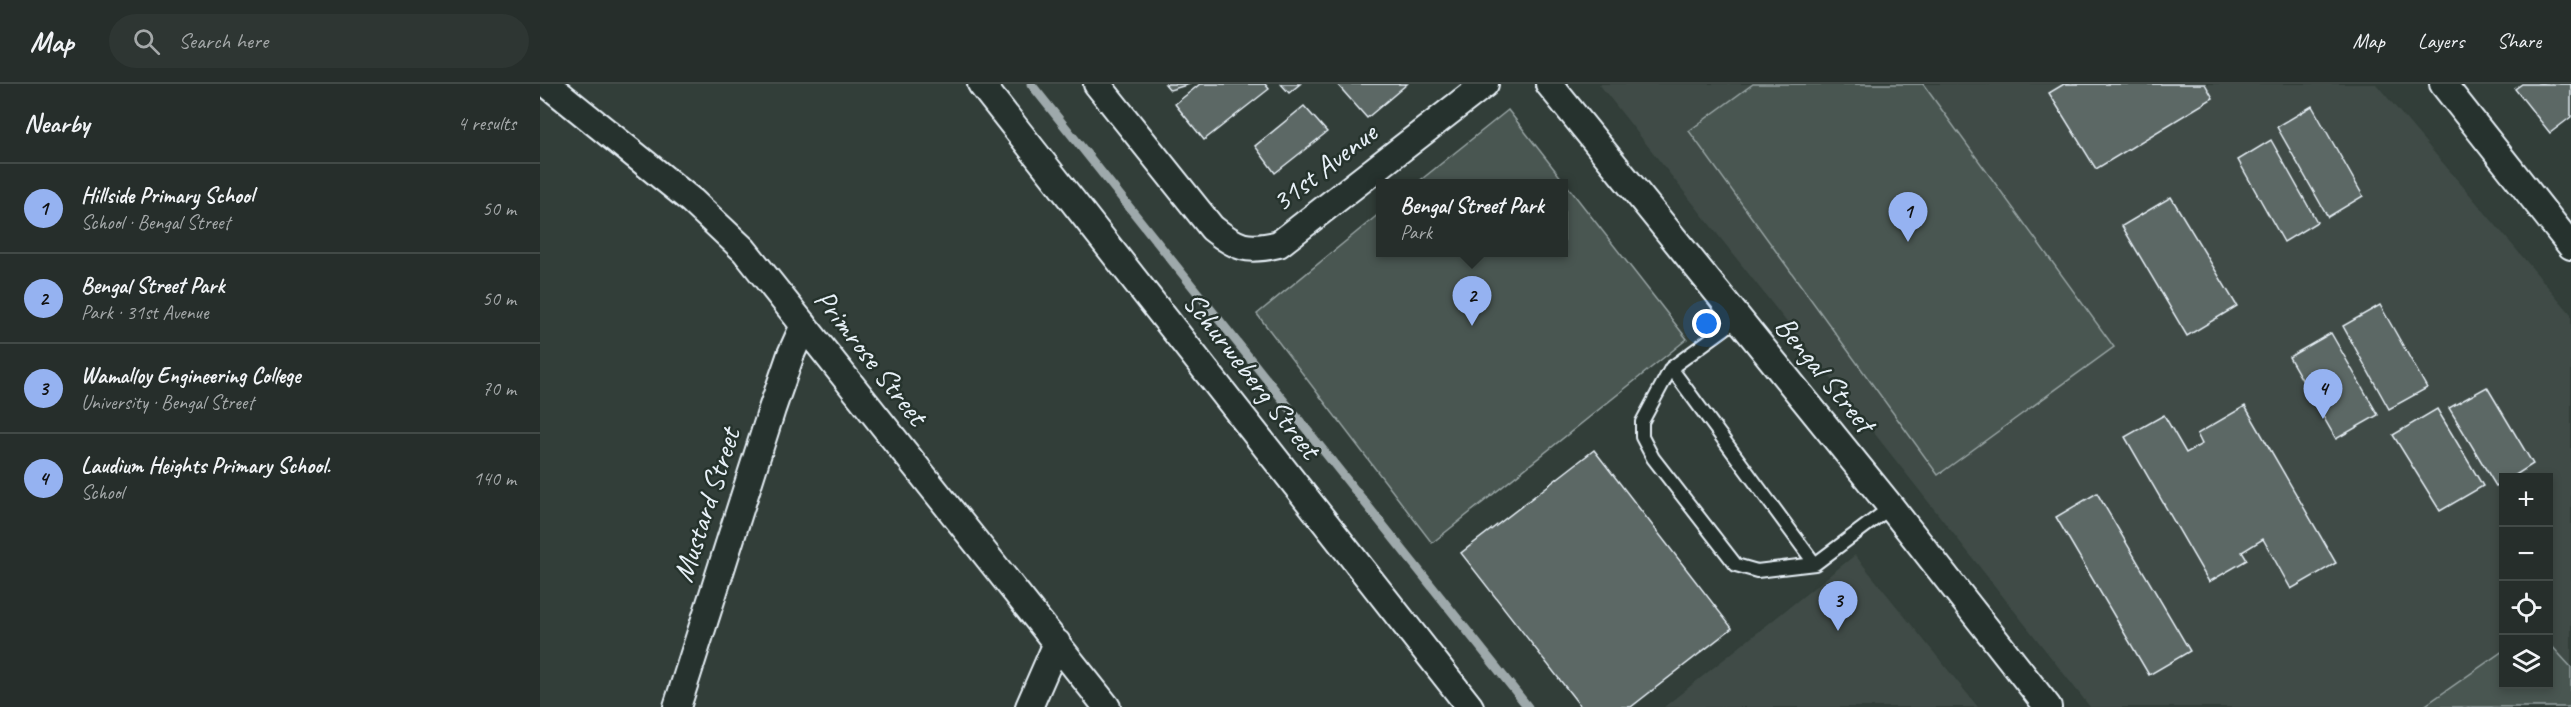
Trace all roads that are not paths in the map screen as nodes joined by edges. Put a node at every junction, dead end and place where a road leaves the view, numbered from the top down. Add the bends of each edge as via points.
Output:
1 (547, 84) edge
2 (981, 84) edge
3 (1097, 84) edge
4 (1485, 84) edge
5 (1549, 84) edge
6 (2443, 84) edge
7 (2571, 246) edge
8 (1738, 319) junction
9 (804, 325) junction
10 (1671, 368) junction
11 (1891, 507) junction
12 (1815, 564) junction
13 (1057, 643) junction
14 (677, 707) edge
15 (1029, 707) edge
16 (1107, 707) edge
17 (1470, 707) edge
18 (2048, 707) edge

1 - 9 street, Primrose Street via 692,201 744,250
2 - 17 street, Schurweberg Street
3 - 4 street, 31st Avenue via 1212,228 1231,243 1257,249 1279,244
5 - 8 street, Bengal Street
6 - 7 street
8 - 10 lane
8 - 11 street, Bengal Street
9 - 13 street, Primrose Street
9 - 14 street, Mustard Street via 772,409
10 - 12 lane
10 - 12 lane via 1642,422 1642,437 1653,458 1736,565 1757,571
11 - 12 lane
11 - 18 street, Bengal Street
13 - 15 street
13 - 16 street, Primrose Street

